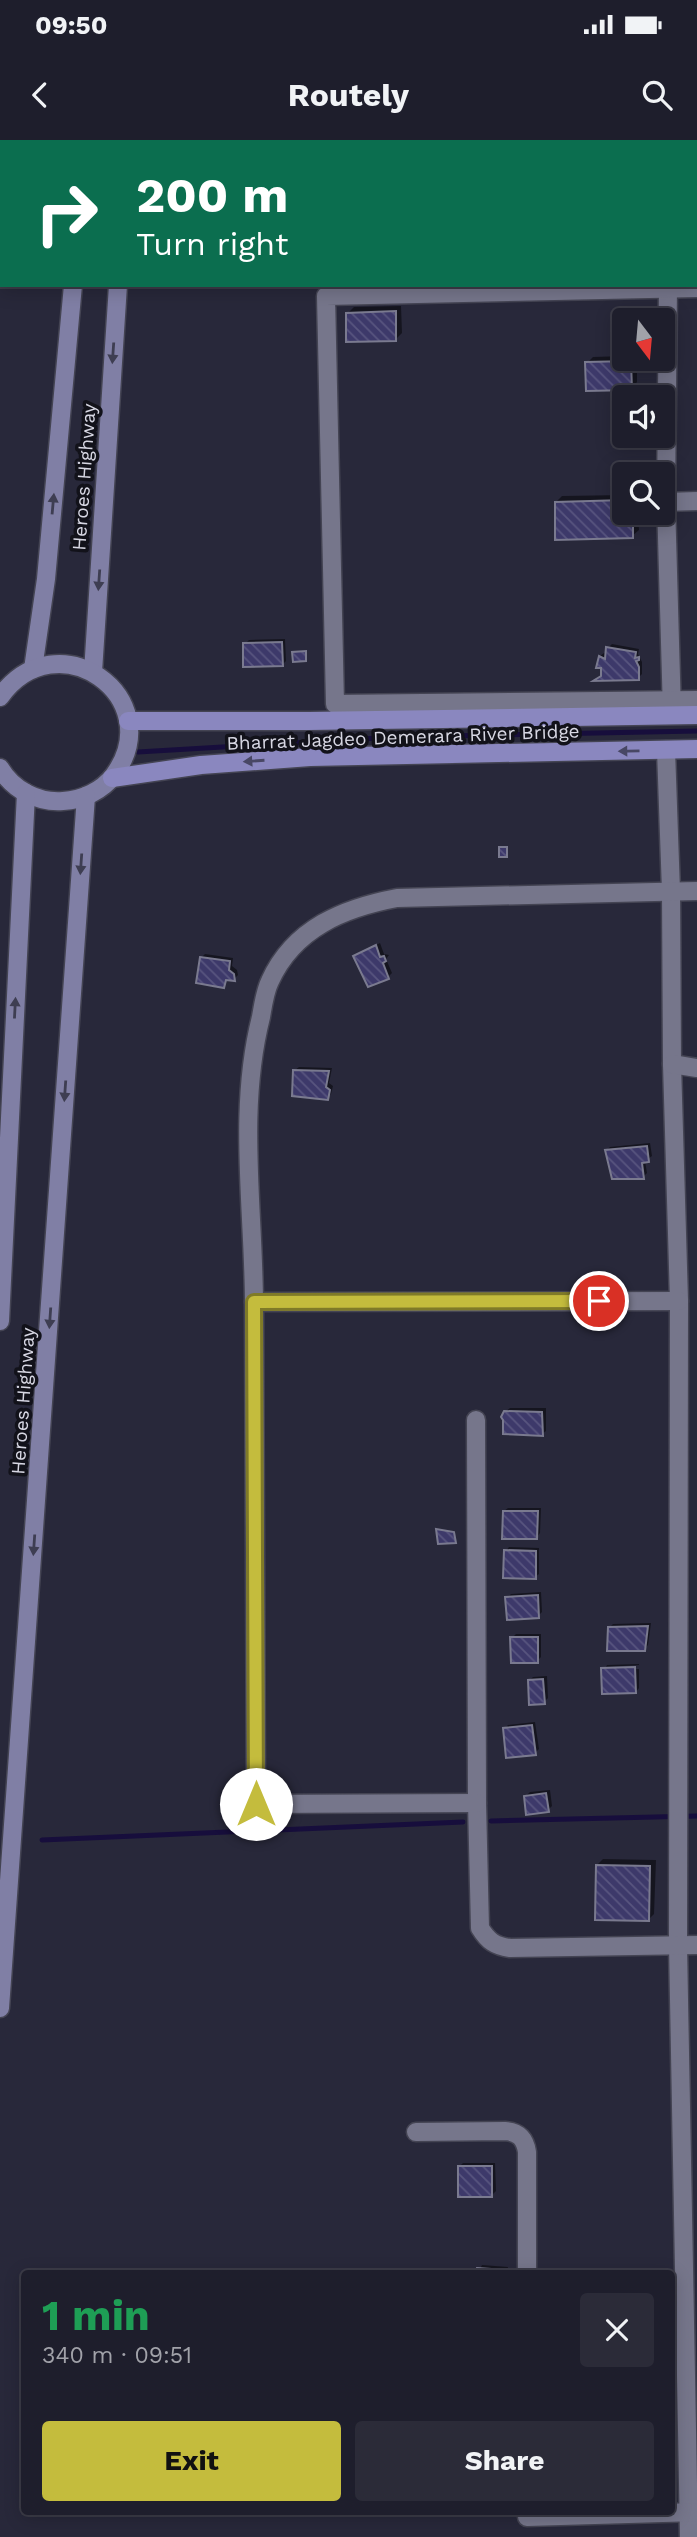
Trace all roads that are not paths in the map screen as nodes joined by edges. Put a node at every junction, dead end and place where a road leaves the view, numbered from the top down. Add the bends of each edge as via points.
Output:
1 (73, 287) edge
2 (118, 287) edge
3 (668, 287) edge
4 (697, 288) edge
5 (666, 462) edge
6 (697, 501) edge
7 (675, 502) edge
8 (667, 525) edge
9 (33, 669) junction
10 (93, 672) junction
11 (0, 697) edge
12 (697, 700) edge
13 (672, 708) junction
14 (697, 715) edge
15 (128, 721) junction
16 (697, 749) edge
17 (666, 750) junction
18 (0, 768) edge
19 (111, 778) junction
20 (26, 793) junction
21 (86, 796) junction
22 (671, 891) junction
23 (697, 891) edge
24 (673, 1064) junction
25 (697, 1068) edge
26 (679, 1301) junction
27 (254, 1302) junction
28 (0, 1321) edge
29 (476, 1420) dead end
30 (688, 1769) edge
31 (477, 1803) junction
32 (678, 1945) junction
33 (697, 1945) edge
34 (0, 2008) edge
35 (416, 2132) dead end
36 (527, 2270) edge
37 (690, 2348) edge
38 (693, 2512) edge
39 (675, 2513) edge
40 (527, 2515) edge
41 (593, 2515) edge
42 (689, 2537) edge

9 -> 1 main road, Heroes Highway via 46,579
2 -> 10 main road, Heroes Highway
3 - 4 street
3 - 5 street
3 - 13 street via 326,296 335,704
6 - 7 street
8 - 13 street
9 - 10 main road via 63,664
9 - 11 main road via 19,676
10 - 15 main road via 116,692
12 - 13 street
13 - 14 main road, Bharrat Jagdeo Demerara River Bridge
13 - 15 main road, Bharrat Jagdeo Demerara River Bridge via 295,722
15 - 19 main road via 126,751
16 - 17 main road, Bharrat Jagdeo Demerara River Bridge
17 -> 19 main road, Bharrat Jagdeo Demerara River Bridge via 310,757
17 - 22 street
18 - 20 main road
19 - 21 main road
20 - 21 main road via 56,802
28 -> 20 main road, Heroes Highway
21 -> 34 main road, Heroes Highway
22 - 23 street
22 - 24 street
22 - 27 street via 397,898 332,916 308,932 269,982 257,1030 249,1086
24 - 25 street
24 - 26 street
26 - 27 street
26 - 30 street
27 - 31 street via 256,1804
29 - 31 street
30 - 32 street
31 - 32 street via 480,1928 488,1940 510,1948
32 - 33 street
32 - 37 street
35 - 36 street via 505,2131 521,2136 527,2152
37 - 38 street
38 - 39 street
38 - 42 street
40 - 41 street

